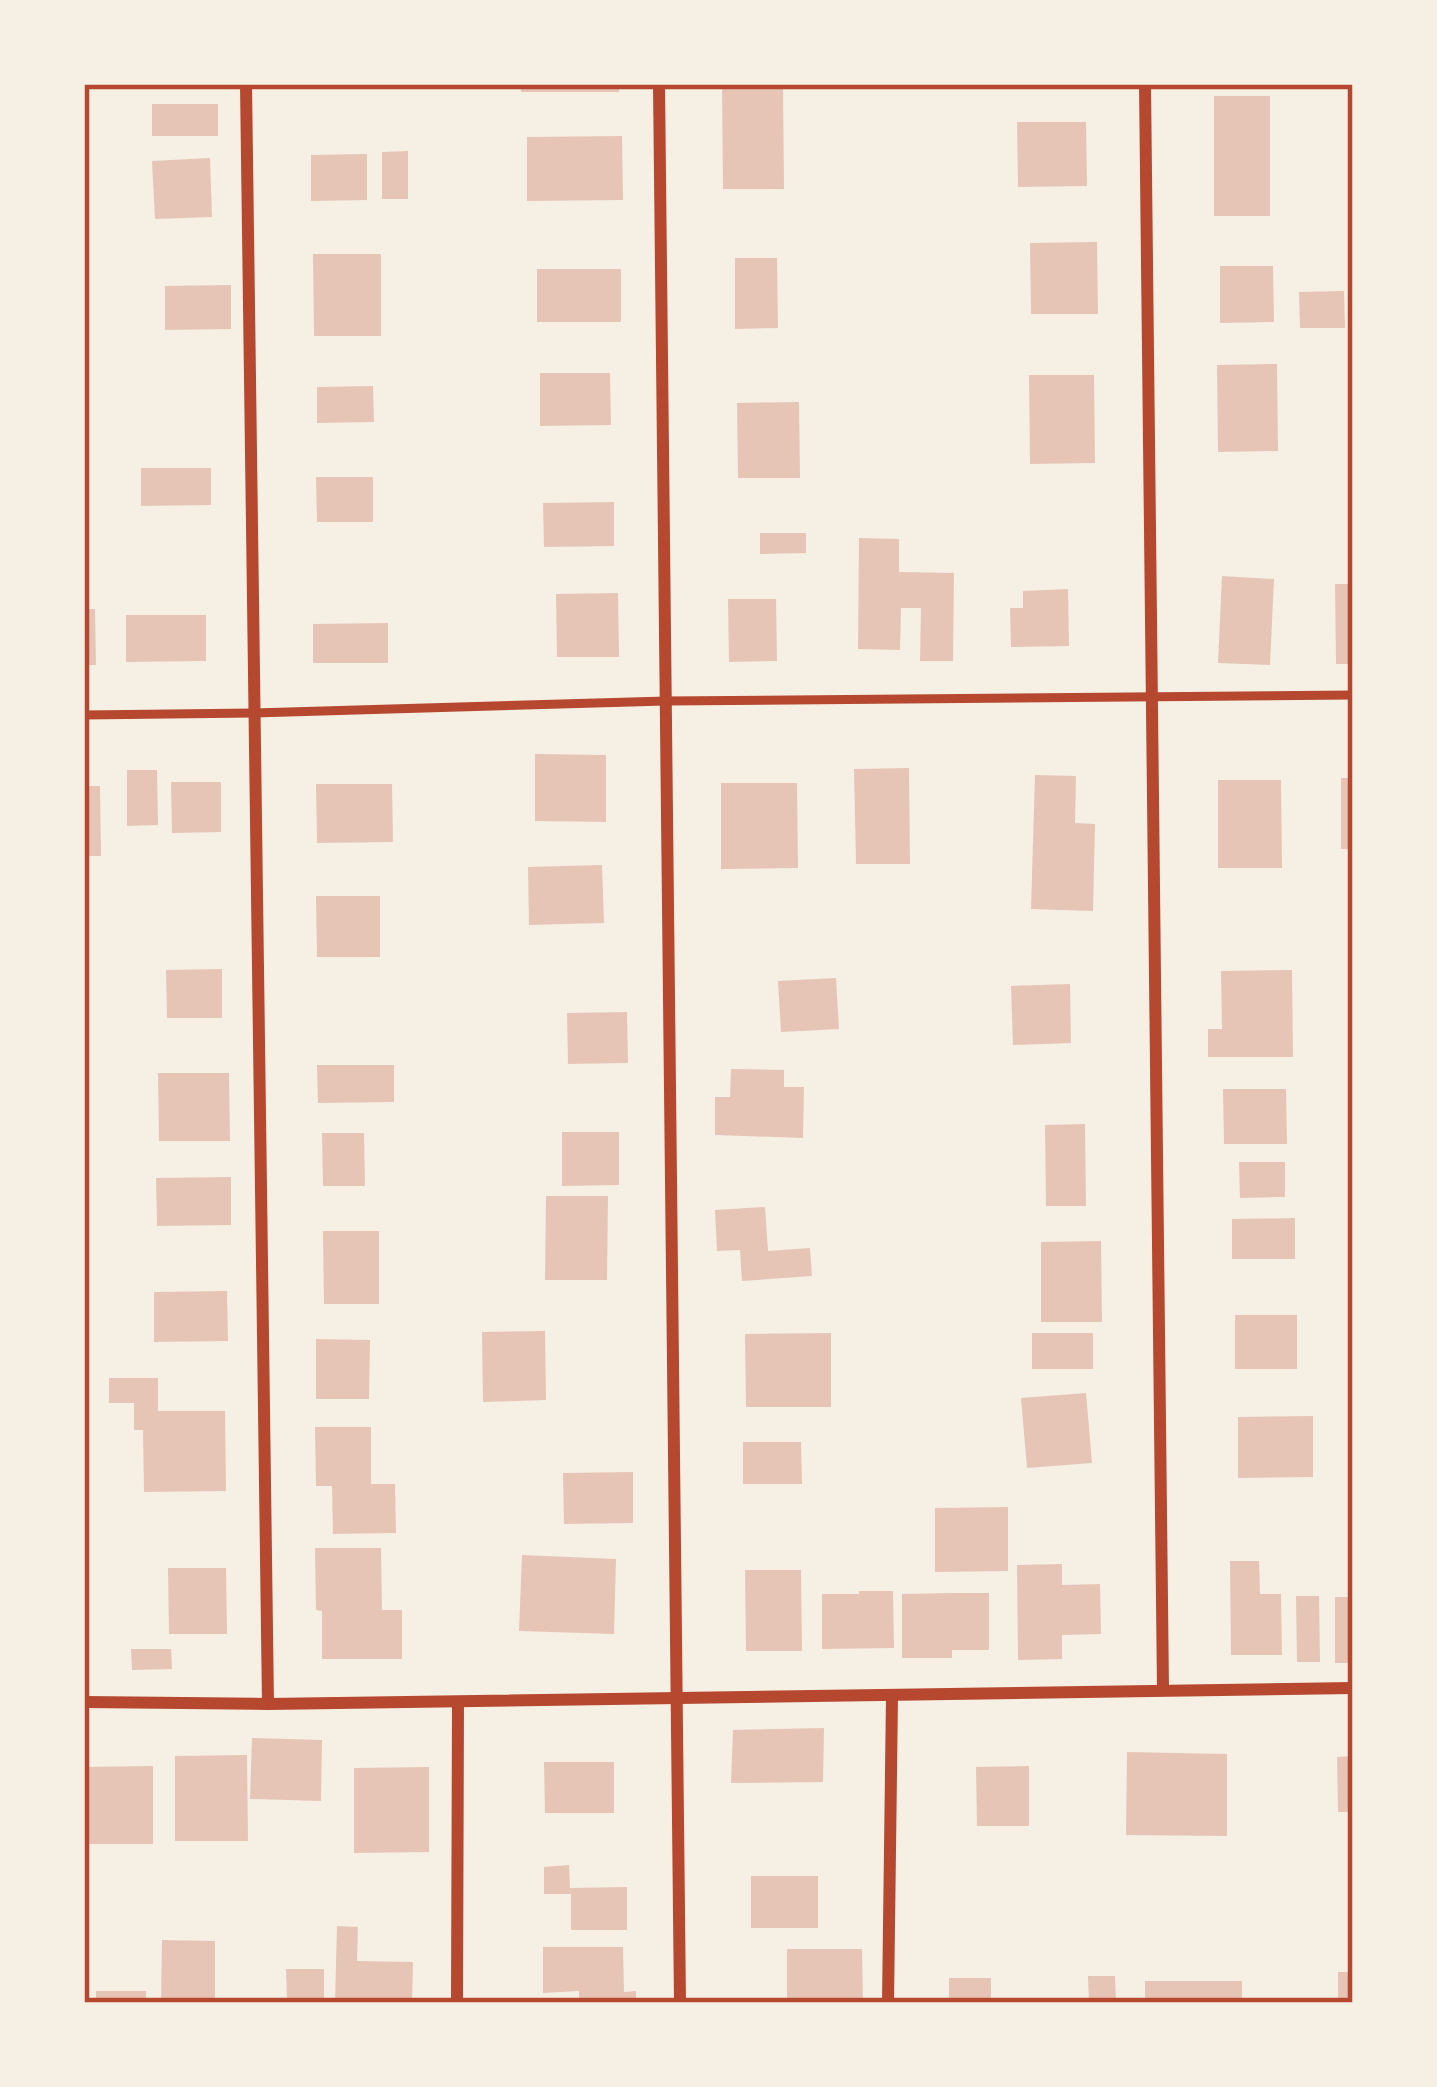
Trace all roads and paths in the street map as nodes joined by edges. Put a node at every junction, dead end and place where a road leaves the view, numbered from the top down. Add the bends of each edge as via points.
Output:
1 (246, 84) edge
2 (659, 84) edge
3 (1145, 84) edge
4 (1353, 695) edge
5 (1152, 697) junction
6 (666, 701) junction
7 (254, 713) junction
8 (84, 715) edge
9 (1353, 1688) edge
10 (1163, 1690) junction
11 (892, 1696) junction
12 (677, 1699) junction
13 (84, 1702) edge
14 (458, 1702) junction
15 (268, 1704) junction
16 (457, 2003) edge
17 (680, 2003) edge
18 (888, 2003) edge

1 - 7 street
2 - 6 street
3 - 5 street
4 - 5 lane
5 - 6 lane
5 - 10 street
6 - 7 lane
6 - 12 street
7 - 8 lane
7 - 15 street
9 - 10 street
10 - 11 street
11 - 12 street
11 - 18 street
12 - 14 street
12 - 17 street
13 - 15 street
14 - 15 street
14 - 16 street

